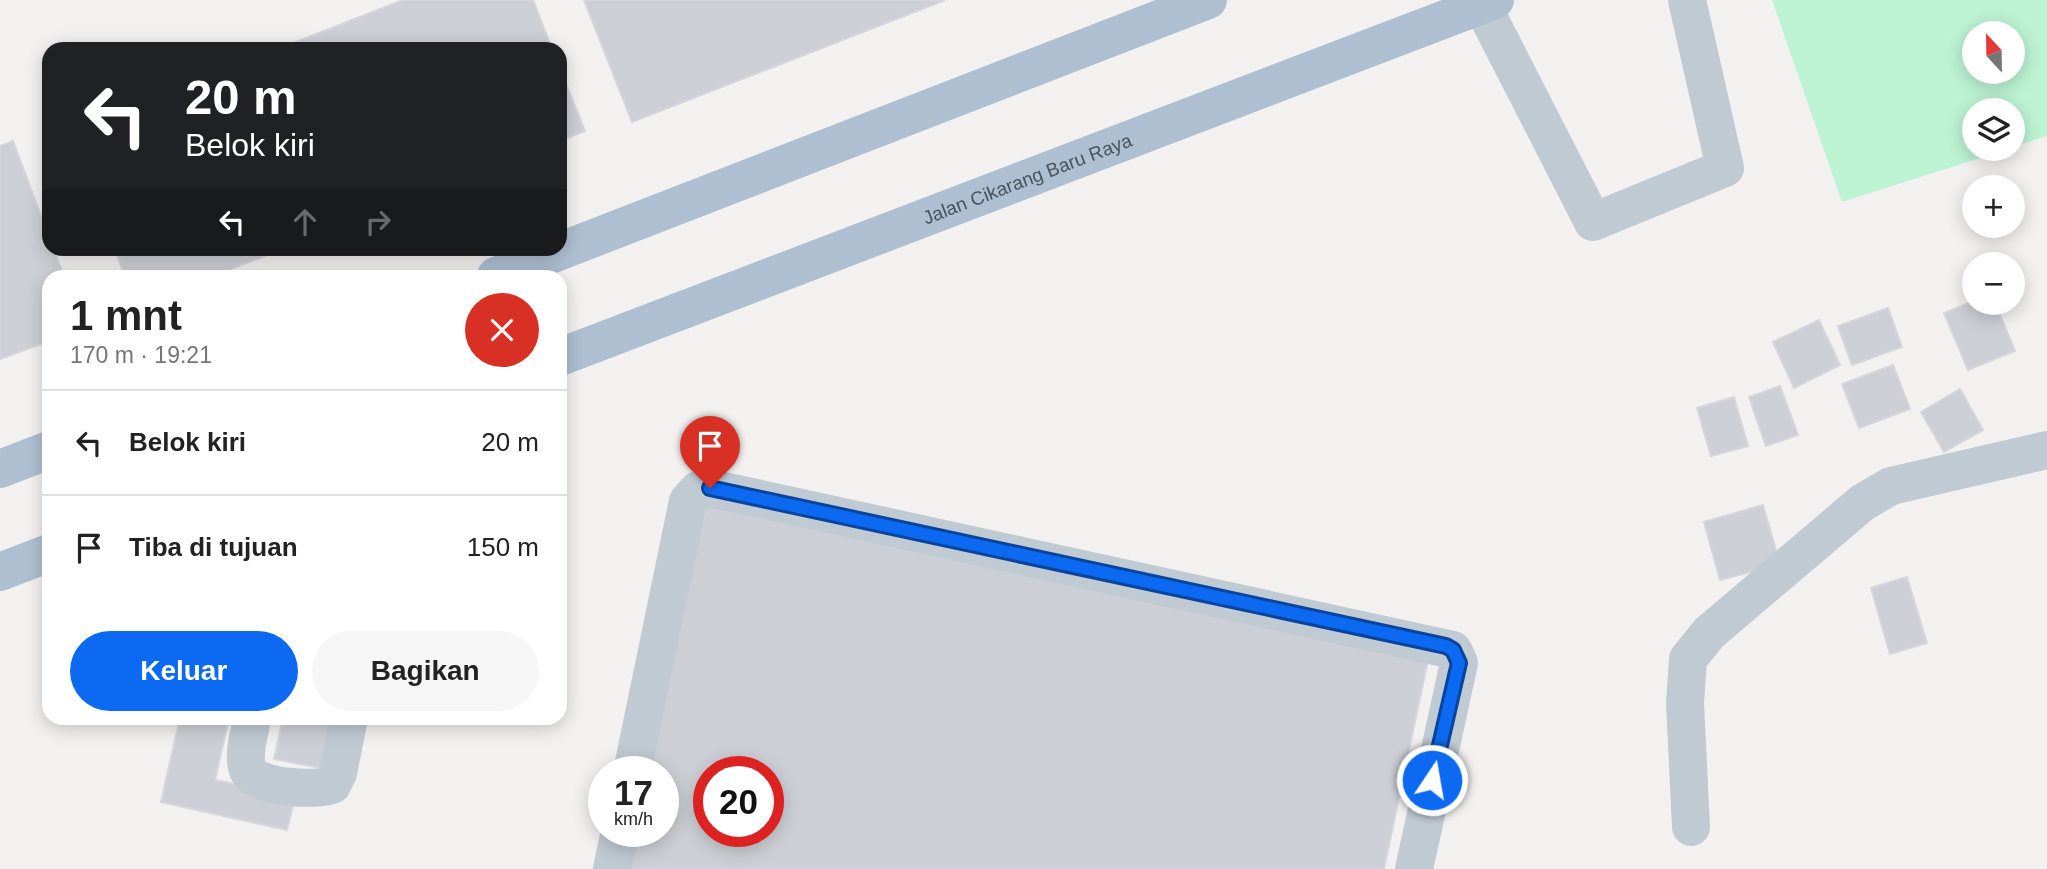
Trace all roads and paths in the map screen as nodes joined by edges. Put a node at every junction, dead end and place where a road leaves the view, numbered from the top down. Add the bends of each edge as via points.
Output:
1 (1208, 0) edge
2 (1687, 0) edge
3 (1489, 2) edge
4 (567, 248) edge
5 (548, 256) edge
6 (511, 270) edge
7 (567, 354) edge
8 (2047, 450) edge
9 (42, 453) edge
10 (0, 469) edge
11 (42, 556) edge
12 (0, 572) edge
13 (251, 725) edge
14 (348, 725) edge
15 (635, 756) edge
16 (1691, 827) dead end
17 (617, 847) edge
18 (612, 869) edge
19 (1414, 869) edge

1 - 4 main road
2 - 3 street via 1725,168 1593,222
3 - 7 main road, Jalan Cikarang Baru Raya
5 - 6 main road
8 - 16 street via 1891,486 1862,503 1709,633 1688,659 1685,703
9 - 10 main road
11 - 12 main road
13 - 14 street via 246,755 248,770 256,779 319,790 332,785 338,773
15 - 19 street via 688,501 698,491 710,488 1453,650 1459,663
17 - 18 street

